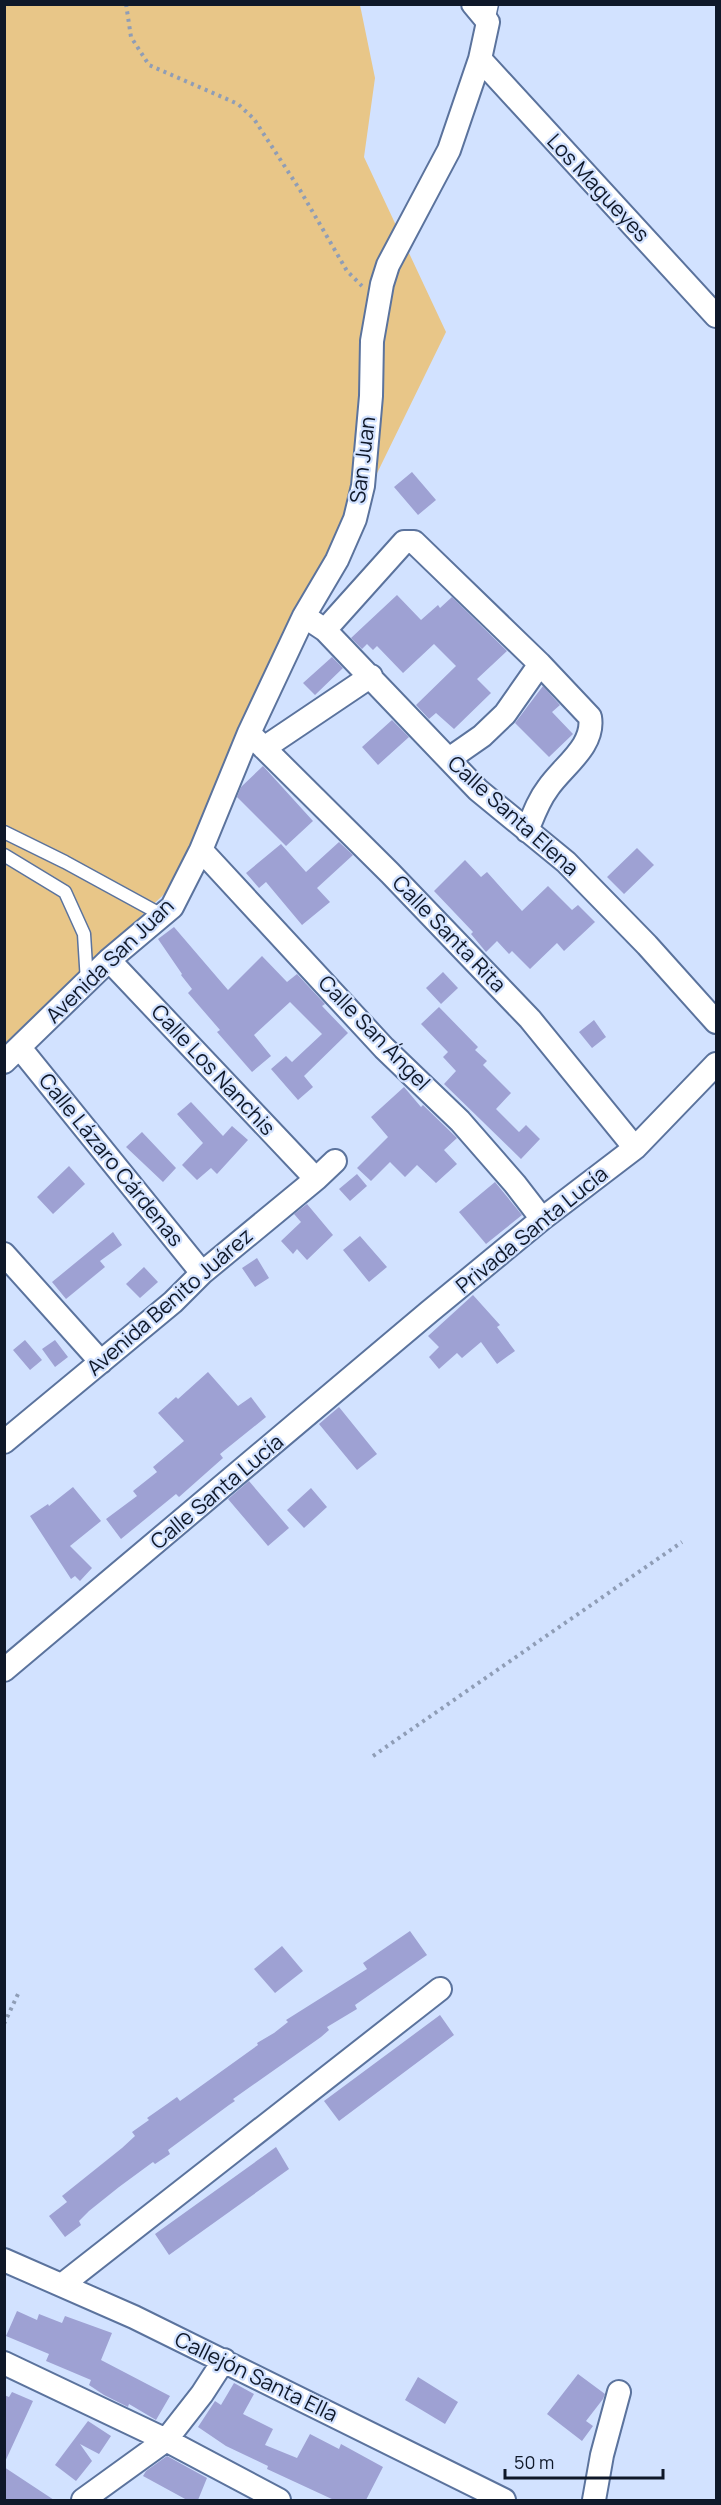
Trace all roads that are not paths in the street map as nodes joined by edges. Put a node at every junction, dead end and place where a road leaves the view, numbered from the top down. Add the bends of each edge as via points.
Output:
1 (473, 4) edge
2 (490, 13) edge
3 (480, 59) junction
4 (717, 316) edge
5 (304, 616) junction
6 (325, 630) junction
7 (540, 664) junction
8 (371, 676) junction
9 (256, 741) junction
10 (449, 759) junction
11 (4, 831) edge
12 (528, 831) junction
13 (201, 850) junction
14 (4, 855) edge
15 (162, 915) junction
16 (109, 960) junction
17 (87, 983) junction
18 (717, 1022) edge
19 (12, 1055) edge
20 (717, 1064) edge
21 (635, 1148) junction
22 (335, 1161) dead end
23 (316, 1179) junction
24 (542, 1219) junction
25 (4, 1254) edge
26 (202, 1273) junction
27 (429, 1312) joint
28 (100, 1362) junction
29 (5, 1440) edge
30 (4, 1670) edge
31 (440, 1989) dead end
32 (4, 2260) edge
33 (62, 2285) junction
34 (224, 2360) junction
35 (4, 2363) edge
36 (619, 2392) dead end
37 (166, 2440) junction
38 (83, 2500) edge
39 (279, 2500) edge
40 (504, 2500) edge
41 (594, 2500) edge

1 - 2 street
2 - 3 street, San Juan
3 - 4 street, Los Magueyes
3 - 5 street, San Juan via 449,150 388,265 377,301 372,341 363,486 355,519 337,560
5 - 6 street, Calle Santa Elena
5 - 9 street, San Juan
6 - 7 street via 408,540
6 - 8 street, Calle Santa Elena
7 - 10 street via 505,714
7 - 12 street via 590,717 592,727 589,738 539,802
8 - 9 street
8 - 10 street, Calle Santa Elena
9 - 13 street, San Juan
9 - 21 street, Calle Santa Rita via 530,1019
10 - 12 street, Calle Santa Elena via 478,790
11 - 15 lane
12 - 18 street, Calle Santa Elena via 566,862
13 - 15 street, Avenida San Juan via 181,892
13 - 24 street, Calle San Ángel via 384,1048 460,1121
14 - 17 lane via 65,892 84,933
15 - 16 street, Avenida San Juan
16 - 17 street, Avenida San Juan
16 - 23 street, Calle Los Nanchis
17 - 19 street, Avenida San Juan
19 - 26 street, Calle Lázaro Cárdenas
20 - 21 street, Privada Santa Lucía
21 - 24 street, Privada Santa Lucía
22 - 23 street, Avenida Benito Juárez
23 - 26 street, Avenida Benito Juárez
24 - 27 street, Privada Santa Lucía
25 - 28 street
26 - 28 street, Avenida Benito Juárez
27 - 30 street, Calle Santa Lucía
28 - 29 street, Avenida Benito Juárez
31 - 33 street
32 - 33 street, Callejón Santa Ella
33 - 34 street, Callejón Santa Ella
34 - 37 street
34 - 40 street, Callejón Santa Ella
35 - 37 street
36 - 41 street
37 - 38 street
37 - 39 street

